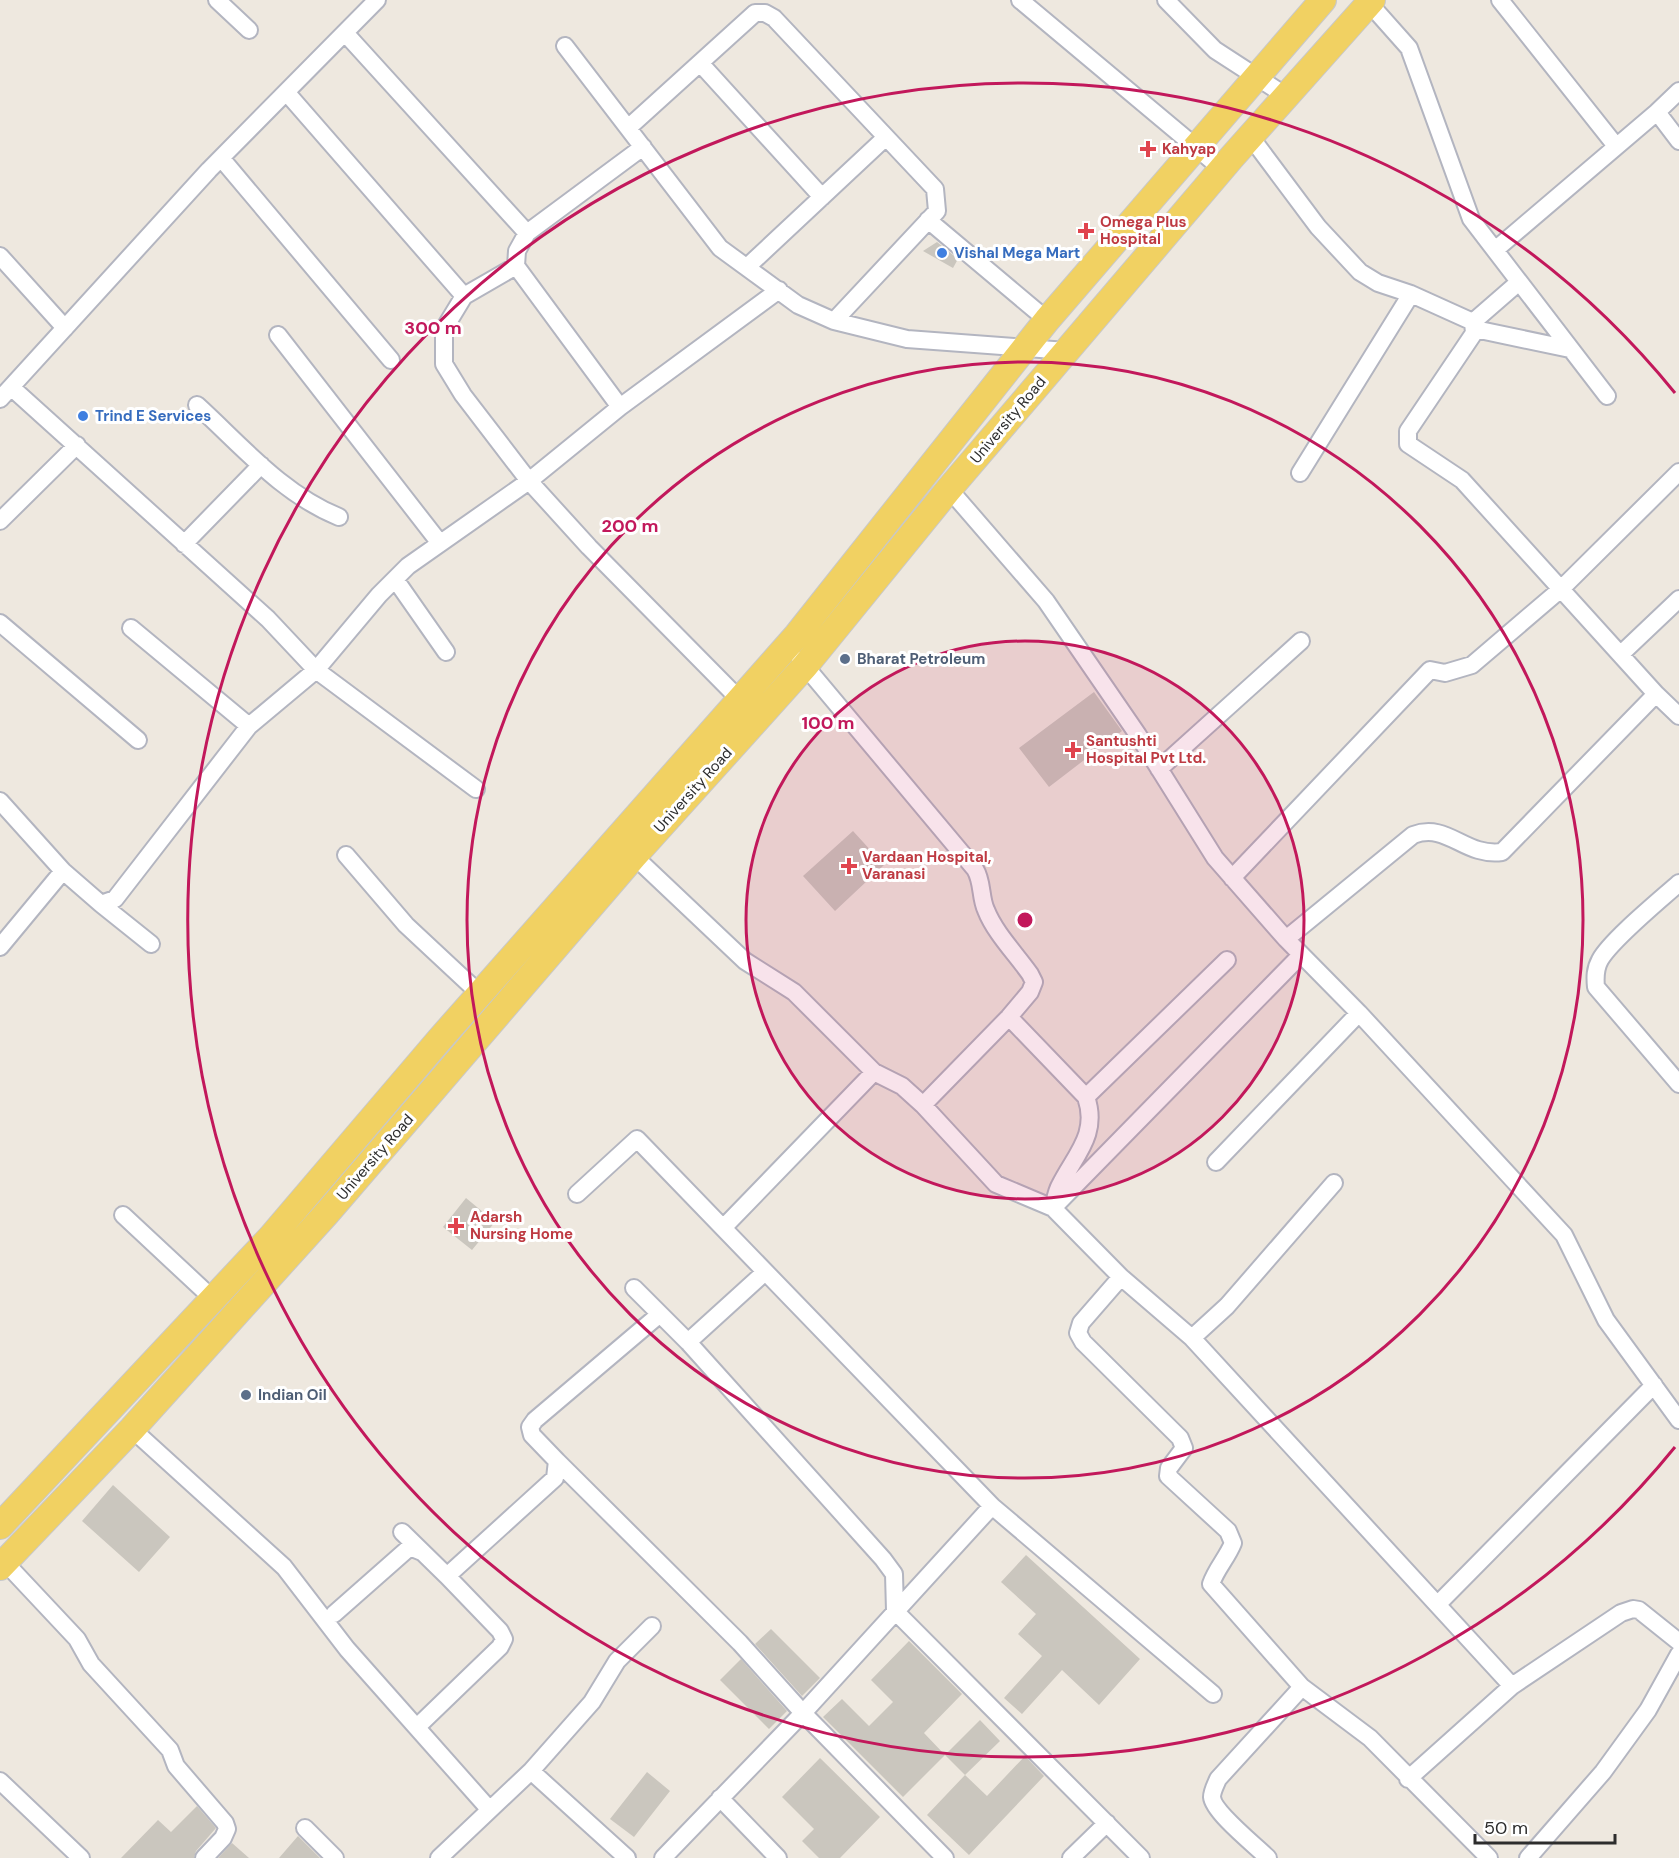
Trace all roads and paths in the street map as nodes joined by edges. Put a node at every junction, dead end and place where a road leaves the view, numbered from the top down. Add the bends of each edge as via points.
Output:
1 (217, 0) edge
2 (377, 0) edge
3 (1020, 0) edge
4 (1166, 0) edge
5 (1323, 0) edge
6 (1500, 0) edge
7 (1370, 2) edge
8 (249, 30) dead end
9 (346, 34) junction
10 (565, 46) dead end
11 (700, 63) junction
12 (1256, 77) junction
13 (1679, 91) edge
14 (287, 93) junction
15 (1286, 96) junction
16 (1656, 112) junction
17 (628, 128) junction
18 (1250, 136) junction
19 (885, 138) junction
20 (1679, 141) edge
21 (1194, 146) junction
22 (1616, 146) junction
23 (643, 147) junction
24 (221, 158) junction
25 (1222, 169) junction
26 (822, 197) junction
27 (928, 220) junction
28 (527, 233) junction
29 (1495, 250) junction
30 (0, 256) edge
31 (516, 266) junction
32 (747, 267) junction
33 (1519, 282) junction
34 (779, 290) junction
35 (1411, 294) junction
36 (464, 296) junction
37 (1047, 320) junction
38 (834, 321) junction
39 (1474, 325) junction
40 (65, 328) junction
41 (278, 335) dead end
42 (1027, 348) junction
43 (1570, 349) junction
44 (1066, 351) junction
45 (391, 360) dead end
46 (6, 393) edge
47 (1607, 396) dead end
48 (197, 405) dead end
49 (620, 407) junction
50 (77, 445) junction
51 (261, 465) junction
52 (1300, 472) dead end
53 (1679, 472) edge
54 (529, 481) junction
55 (949, 489) junction
56 (339, 517) dead end
57 (0, 521) edge
58 (439, 542) junction
59 (184, 544) junction
60 (394, 579) junction
61 (1561, 589) junction
62 (1679, 599) edge
63 (0, 623) edge
64 (131, 628) dead end
65 (1301, 641) dead end
66 (787, 646) junction
67 (446, 652) dead end
68 (1621, 654) junction
69 (805, 666) junction
70 (316, 670) junction
71 (1656, 694) junction
72 (740, 700) junction
73 (1679, 716) edge
74 (758, 719) junction
75 (249, 726) junction
76 (138, 740) dead end
77 (1159, 769) junction
78 (476, 789) dead end
79 (0, 801) edge
80 (346, 855) dead end
81 (634, 856) junction
82 (63, 871) junction
83 (1232, 878) junction
84 (1679, 883) edge
85 (101, 904) junction
86 (1286, 939) junction
87 (151, 944) dead end
88 (0, 947) edge
89 (1301, 955) junction
90 (1227, 960) dead end
91 (480, 994) junction
92 (1359, 1012) junction
93 (1009, 1017) junction
94 (874, 1072) junction
95 (1679, 1084) edge
96 (1086, 1097) junction
97 (923, 1105) junction
98 (1216, 1162) dead end
99 (1334, 1184) dead end
100 (577, 1194) dead end
101 (1053, 1208) junction
102 (123, 1215) dead end
103 (723, 1228) junction
104 (764, 1273) junction
105 (1121, 1277) junction
106 (634, 1288) dead end
107 (213, 1299) junction
108 (660, 1314) junction
109 (1192, 1338) junction
110 (688, 1342) junction
111 (1654, 1385) junction
112 (1679, 1420) edge
113 (132, 1429) junction
114 (557, 1461) junction
115 (992, 1506) junction
116 (0, 1526) edge
117 (402, 1532) dead end
118 (422, 1552) junction
119 (2, 1562) edge
120 (447, 1576) junction
121 (1438, 1604) junction
122 (895, 1611) junction
123 (334, 1614) dead end
124 (652, 1626) dead end
125 (1679, 1642) edge
126 (1679, 1654) edge
127 (1512, 1686) junction
128 (1302, 1687) junction
129 (1213, 1694) dead end
130 (803, 1713) junction
131 (417, 1727) junction
132 (531, 1771) junction
133 (1408, 1779) junction
134 (0, 1781) edge
135 (720, 1798) junction
136 (489, 1809) junction
137 (1107, 1823) junction
138 (305, 1828) dead end
139 (81, 1858) edge
140 (204, 1858) edge
141 (335, 1858) edge
142 (439, 1858) edge
143 (627, 1858) edge
144 (663, 1858) edge
145 (778, 1858) edge
146 (945, 1858) edge
147 (1071, 1858) edge
148 (1141, 1858) edge
149 (1268, 1858) edge
150 (1490, 1858) edge
151 (1528, 1858) edge

1 - 8 street
2 - 9 street
3 - 21 street
4 - 12 street via 1215,50
5 - 12 main road
6 - 22 street
7 - 15 main road, University Road
7 - 29 street via 1409,48 1472,219
9 - 14 street
9 - 28 street
10 - 17 street
11 - 17 street
11 - 19 street via 755,13 765,13 806,50
11 - 26 street
12 - 15 street
12 - 21 main road
13 - 16 street
14 - 24 street
14 - 36 street
15 - 18 main road, University Road
16 - 20 street
16 - 22 street
17 - 23 street
18 - 25 main road, University Road
18 - 35 street via 1318,227 1360,272
19 - 26 street
19 - 27 street via 935,189 937,211
21 - 25 street
21 - 37 main road
22 - 29 street
23 - 28 street
23 - 32 street via 720,248
24 - 40 street
24 - 45 street
25 - 44 main road, University Road
26 - 32 street
27 - 37 street
27 - 38 street
28 - 31 street via 517,251
29 - 33 street
30 - 40 street
31 - 36 street
31 - 49 street
32 - 34 street
33 - 39 street
33 - 43 street
34 - 38 street
34 - 49 street
35 - 39 street
35 - 52 street
36 - 54 street via 444,329 444,364
37 - 42 main road
38 - 42 street via 907,339
39 - 43 street
39 - 61 street via 1408,431 1407,441 1462,480
40 - 46 street
41 - 58 street
42 - 44 street
42 - 66 main road
43 - 47 street
44 - 55 main road, University Road
46 - 50 street
48 - 51 street
49 - 54 street
50 - 57 street
50 - 59 street
51 - 56 street via 316,508
51 - 59 street
53 - 61 street
54 - 58 street
54 - 72 street
55 - 69 main road, University Road
55 - 77 street via 1046,601
58 - 60 street
59 - 70 street via 268,619
60 - 67 street
60 - 70 street
61 - 68 street
61 - 83 street via 1472,665 1445,673 1430,670
62 - 68 street
63 - 76 street
64 - 75 street
65 - 77 street
66 - 69 street
66 - 72 main road
68 - 71 street
69 - 74 main road, University Road
69 - 93 street via 981,878 984,907 990,919 1034,982
70 - 75 street
70 - 78 street
71 - 73 street
71 - 86 street via 1502,852 1477,852 1438,832 1413,835
72 - 74 street
72 - 91 main road
74 - 81 main road, University Road
75 - 85 street via 114,899
77 - 83 street
79 - 82 street
80 - 91 street via 406,925
81 - 94 street via 745,961 794,992
81 - 113 main road, University Road via 327,1213
82 - 85 street
82 - 88 street
83 - 86 street
84 - 95 street via 1604,953 1595,980 1611,1006
85 - 87 street
86 - 89 street
89 - 92 street
89 - 101 street
90 - 96 street
91 - 107 main road
92 - 98 street
92 - 111 street via 1564,1235 1606,1320
93 - 96 street
93 - 97 street
94 - 97 street via 902,1086
94 - 103 street
96 - 101 street via 1089,1107 1085,1145 1058,1187
97 - 101 street via 996,1184
99 - 109 street via 1227,1306
100 - 103 street via 637,1139
101 - 105 street
102 - 107 street
103 - 104 street
104 - 110 street
104 - 115 street
105 - 109 street
105 - 128 street via 1080,1323 1078,1332 1083,1342 1180,1438 1184,1448 1169,1468 1168,1476 1228,1531 1233,1543 1211,1584
106 - 108 street
107 - 116 main road
108 - 110 street
108 - 114 street via 530,1427 532,1435
109 - 121 street
110 - 122 street via 883,1559 894,1574
111 - 112 street
111 - 121 street
113 - 119 main road, University Road
113 - 131 street via 284,1567 347,1649
114 - 120 street via 555,1478
114 - 130 street via 740,1643
115 - 122 street
115 - 129 street
117 - 118 street
118 - 120 street
118 - 123 street via 410,1546
119 - 140 street via 77,1639 91,1664 170,1750 176,1766 225,1823 223,1838
120 - 131 street via 500,1630 504,1639
121 - 127 street
122 - 130 street
122 - 137 street
124 - 132 street via 617,1661 592,1702
125 - 127 street via 1639,1610 1627,1610
126 - 151 street via 1648,1710 1603,1772
127 - 133 street
128 - 133 street via 1370,1738
128 - 149 street via 1218,1779 1212,1798 1218,1809
130 - 135 street
130 - 146 street
131 - 136 street
132 - 136 street
132 - 143 street
133 - 150 street
134 - 139 street
135 - 144 street
135 - 145 street
136 - 142 street
137 - 147 street
137 - 148 street
138 - 141 street

